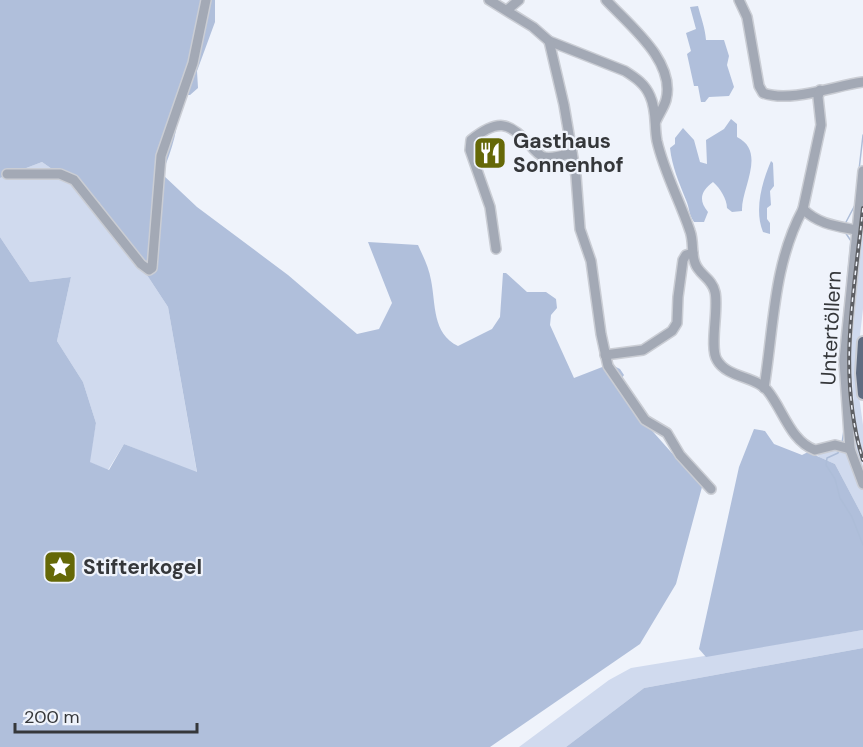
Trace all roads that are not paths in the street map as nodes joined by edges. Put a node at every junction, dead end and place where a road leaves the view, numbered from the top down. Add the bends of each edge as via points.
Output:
1 (206, 0) edge
2 (489, 0) edge
3 (519, 0) edge
4 (606, 0) edge
5 (739, 0) edge
6 (507, 10) junction
7 (549, 41) junction
8 (863, 82) edge
9 (820, 90) junction
10 (656, 121) junction
11 (572, 153) junction
12 (863, 171) edge
13 (7, 174) dead end
14 (803, 208) junction
15 (856, 230) junction
16 (496, 249) dead end
17 (693, 253) junction
18 (863, 342) edge
19 (605, 355) junction
20 (764, 388) junction
21 (863, 394) edge
22 (850, 449) junction
23 (863, 484) edge
24 (711, 489) dead end

1 - 13 street via 193,63 161,156 152,268 141,264 75,180 60,174
2 - 6 street
3 - 6 street
4 - 10 street via 663,66 666,97
5 - 9 street via 747,17 763,93 794,95
6 - 7 street
7 - 10 street via 635,77 651,97
7 - 11 street
8 - 9 street
9 - 14 street via 821,125
10 - 17 street via 658,143 690,231
11 - 16 street via 549,158 540,155 505,125 486,129 471,140 470,150 490,207
11 - 19 street via 580,229 591,261
12 - 15 street, Untertöllern
14 - 15 street via 822,222
14 - 20 street via 780,269
15 - 22 street, Untertöllern via 844,361
17 - 19 street via 683,260 677,323 672,330 643,351
17 - 20 street via 697,267 715,291 716,359 725,368
18 - 21 main road
19 - 24 street via 615,379 645,420 667,433 680,455
20 - 22 street via 806,446 815,450 835,445
22 - 23 street, Untertöllern

